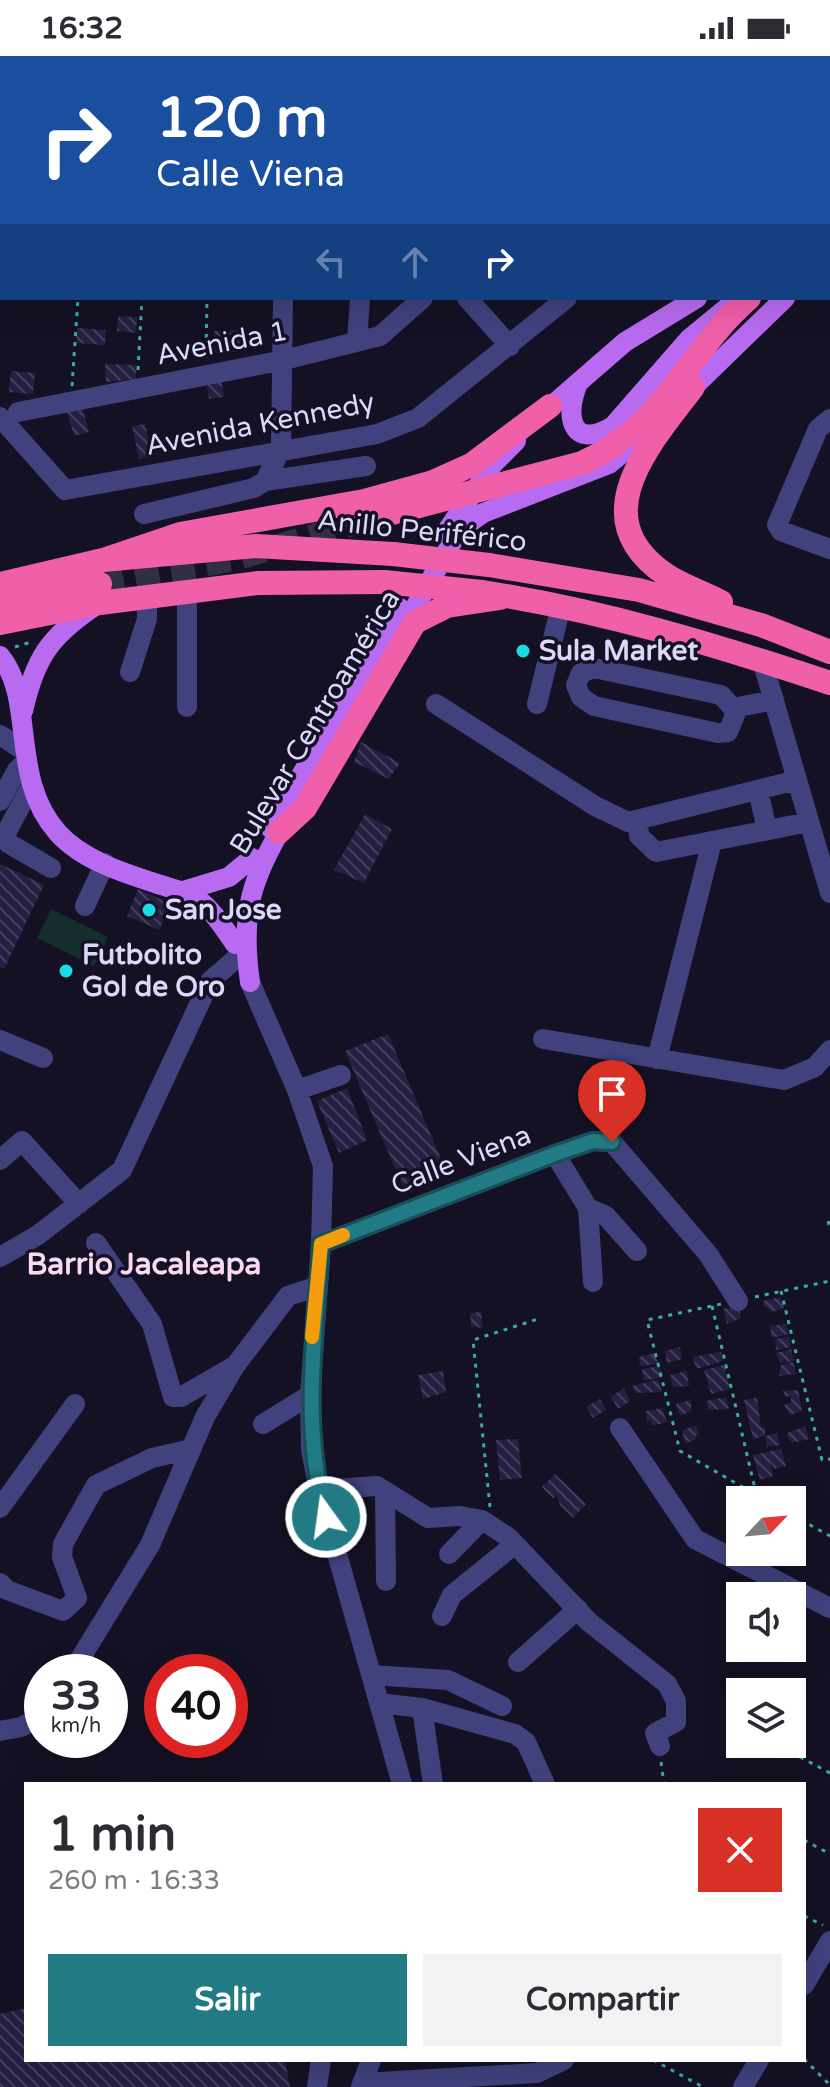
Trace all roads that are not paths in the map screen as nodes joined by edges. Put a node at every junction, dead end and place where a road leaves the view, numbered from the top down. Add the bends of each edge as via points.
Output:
1 (283, 300) edge
2 (360, 300) edge
3 (421, 300) edge
4 (469, 300) edge
5 (565, 300) edge
6 (740, 300) edge
7 (747, 300) edge
8 (783, 300) edge
9 (673, 305) edge
10 (357, 342) junction
11 (510, 346) junction
12 (284, 360) junction
13 (578, 383) junction
14 (693, 387) junction
15 (550, 406) junction
16 (9, 414) edge
17 (830, 419) edge
18 (281, 449) junction
19 (366, 466) dead end
20 (265, 481) junction
21 (144, 514) dead end
22 (366, 520) tunnel mouth
23 (830, 549) edge
24 (101, 582) junction
25 (0, 584) edge
26 (187, 591) junction
27 (147, 596) junction
28 (513, 597) junction
29 (0, 603) edge
30 (561, 606) junction
31 (0, 623) edge
32 (761, 625) junction
33 (830, 652) edge
34 (0, 656) edge
35 (762, 660) junction
36 (130, 672) dead end
37 (543, 675) junction
38 (578, 678) junction
39 (830, 683) edge
40 (774, 700) junction
41 (436, 704) dead end
42 (537, 704) dead end
43 (187, 707) dead end
44 (733, 708) junction
45 (20, 722) junction
46 (0, 735) edge
47 (24, 756) junction
48 (797, 780) junction
49 (32, 785) junction
50 (758, 790) junction
51 (0, 801) edge
52 (638, 822) junction
53 (809, 822) junction
54 (767, 830) junction
55 (279, 832) junction
56 (712, 841) junction
57 (252, 858) junction
58 (105, 863) junction
59 (51, 868) dead end
60 (183, 891) junction
61 (830, 893) edge
62 (85, 906) dead end
63 (237, 950) junction
64 (250, 982) junction
65 (543, 1039) dead end
66 (0, 1040) edge
67 (830, 1050) edge
68 (43, 1058) dead end
69 (657, 1059) junction
70 (341, 1075) dead end
71 (297, 1090) junction
72 (555, 1154) junction
73 (0, 1160) edge
74 (79, 1204) junction
75 (588, 1208) junction
76 (96, 1243) dead end
77 (321, 1244) junction
78 (637, 1251) dead end
79 (0, 1257) edge
80 (593, 1282) dead end
81 (318, 1286) junction
82 (738, 1301) dead end
83 (235, 1366) junction
84 (310, 1395) junction
85 (75, 1404) dead end
86 (263, 1424) dead end
87 (620, 1428) dead end
88 (191, 1449) junction
89 (319, 1490) junction
90 (385, 1491) junction
91 (0, 1508) edge
92 (487, 1524) junction
93 (515, 1544) junction
94 (449, 1554) dead end
95 (386, 1581) dead end
96 (0, 1583) edge
97 (830, 1608) edge
98 (578, 1609) junction
99 (442, 1616) dead end
100 (83, 1654) edge
101 (518, 1662) dead end
102 (371, 1675) junction
103 (379, 1703) junction
104 (502, 1706) dead end
105 (422, 1708) junction
106 (24, 1726) edge
107 (0, 1731) edge
108 (660, 1746) road end
109 (401, 1782) edge
110 (433, 1782) edge
111 (544, 1782) edge
112 (830, 1941) edge
113 (806, 1982) edge
114 (321, 2062) edge
115 (370, 2062) edge
116 (560, 2062) edge
117 (758, 2062) edge
118 (362, 2085) edge
119 (317, 2087) edge
120 (743, 2087) edge

1 - 12 street
2 - 10 street
3 - 10 street, Avenida 1 via 380,336
4 - 11 street
5 - 11 street, Avenida Kennedy
6 - 13 main road via 700,328 613,426 598,434 574,427 569,414
7 - 22 highway, bridge via 646,420 615,448 582,463
8 - 14 main road, Bulevar Centroamérica
9 - 13 main road, Bulevar Centroamérica
10 - 12 street, Avenida 1
11 - 18 street, Avenida Kennedy via 418,418 377,434
12 - 16 street, Avenida 1
12 - 18 street
13 - 15 main road, Bulevar Centroamérica
14 - 32 highway via 633,473 625,497 626,519 647,559 667,576
14 - 55 main road, Bulevar Centroamérica via 609,464 483,513 459,530
15 - 24 highway via 471,465 433,482 364,501 180,534
15 - 57 main road, Bulevar Centroamérica via 493,464 449,526
16 - 18 street, Avenida Kennedy via 65,490
17 - 23 street via 818,429 777,525
18 - 20 street
19 - 20 street
20 - 21 street
24 - 25 highway, Anillo Periférico
24 - 27 highway, Anillo Periférico
24 - 29 highway
24 - 31 highway, Anillo Periférico
24 - 32 highway, Anillo Periférico, bridge via 256,546 393,554 639,590
24 - 45 main road via 46,648 33,671
26 - 27 highway, Anillo Periférico
26 - 28 highway, Anillo Periférico, bridge via 258,583 384,582
26 - 43 street
27 - 36 street via 147,619
28 - 30 highway, Anillo Periférico
28 - 55 highway via 447,606 415,622 305,808
30 - 35 highway, Anillo Periférico
30 - 37 street
32 - 33 highway, Anillo Periférico
34 - 45 main road via 14,681
35 - 39 highway, Anillo Periférico
35 - 40 street
37 - 38 street
37 - 42 street
38 - 44 street via 594,668 721,695
38 - 44 street via 581,697 594,706 718,733 728,732 733,724
40 - 44 street
40 - 48 street
41 - 52 street via 601,810
45 - 47 main road
46 - 47 street
47 - 49 main road
47 - 51 street
48 - 50 street
48 - 53 street
49 - 58 main road via 57,833
49 - 59 street via 6,833 8,843
50 - 52 street
50 - 54 street
52 - 56 street via 639,836 656,852
53 - 54 street
53 - 61 street
54 - 56 street
55 - 64 main road, Bulevar Centroamérica via 248,899 244,943
56 - 69 street
57 - 60 main road via 229,877
57 - 63 main road, Bulevar Centroamérica via 235,917
58 - 60 main road
58 - 62 street
60 - 63 main road via 209,909
63 - 64 main road, Bulevar Centroamérica
63 - 74 street via 210,981 122,1170
64 - 71 street
65 - 69 street
66 - 68 street
67 - 69 street via 815,1067 784,1080
70 - 71 street
71 - 77 street via 323,1166
72 - 75 street
72 - 77 street, Calle Viena
72 - 82 street, Calle Viena via 593,1141 612,1142 708,1254
73 - 74 street via 22,1141
74 - 79 street
75 - 78 street via 606,1216
75 - 80 street
76 - 83 street via 152,1324 173,1397
77 - 81 street
81 - 83 street via 288,1296
81 - 84 street
83 - 88 street
84 - 86 street
84 - 89 street via 311,1450
85 - 91 street
87 - 97 street via 695,1539
88 - 96 street via 152,1458 96,1485 63,1544 62,1557 77,1598 74,1605 63,1611
88 - 100 street via 150,1545
89 - 90 street via 368,1486
89 - 102 street
90 - 92 street via 428,1518 460,1516
90 - 95 street
92 - 93 street
92 - 94 street
93 - 98 street
93 - 99 street via 452,1595
98 - 101 street
98 - 108 street via 667,1684 676,1701 676,1722 655,1733
102 - 103 street
102 - 104 street via 448,1680
103 - 105 street
103 - 109 street
105 - 110 street
105 - 111 street via 515,1734 526,1742
106 - 107 street
112 - 113 street
114 - 119 street
115 - 118 street
116 - 118 street via 537,2073
117 - 120 street

